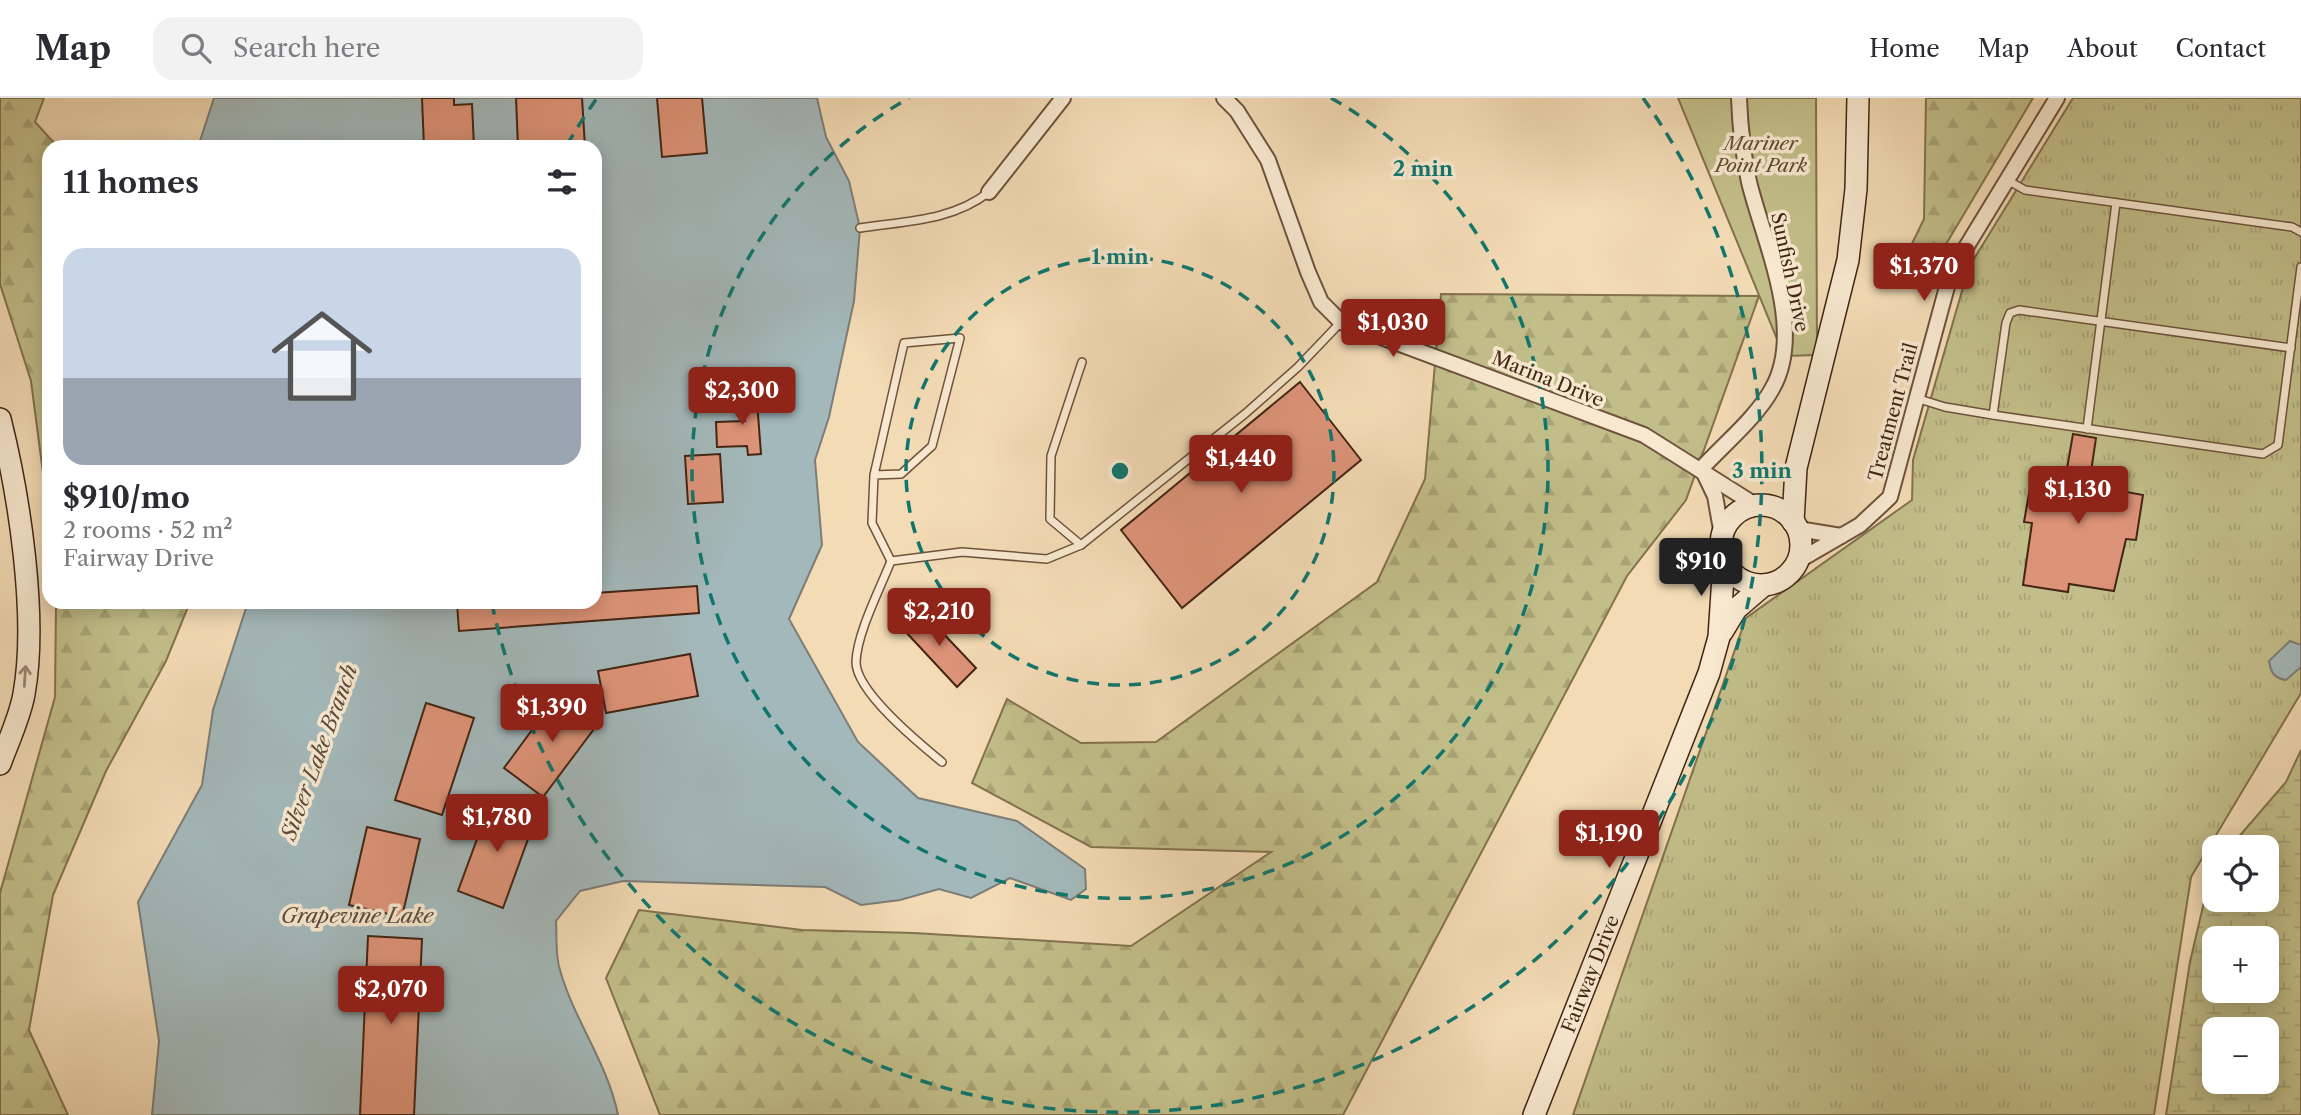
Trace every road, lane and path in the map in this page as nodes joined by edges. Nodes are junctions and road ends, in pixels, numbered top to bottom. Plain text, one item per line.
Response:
1 (1063, 98) edge
2 (1224, 98) edge
3 (1739, 98) edge
4 (1858, 98) edge
5 (2057, 98) edge
6 (2007, 180) junction
7 (989, 192) joint
8 (2116, 203) junction
9 (860, 228) dead end
10 (2301, 232) edge
11 (2301, 267) edge
12 (2101, 321) junction
13 (1341, 322) junction
14 (2291, 348) junction
15 (1082, 362) dead end
16 (1915, 397) junction
17 (1993, 415) junction
18 (0, 419) edge
19 (2087, 429) junction
20 (4, 449) edge
21 (1702, 468) junction
22 (1796, 468) junction
23 (874, 475) junction
24 (1763, 506) junction
25 (1796, 526) junction
26 (1722, 536) junction
27 (1842, 536) junction
28 (1081, 545) junction
29 (891, 561) junction
30 (1798, 561) junction
31 (1724, 562) junction
32 (1764, 585) junction
33 (1719, 637) junction
34 (942, 762) dead end
35 (0, 764) edge
36 (1534, 1115) edge

1 - 7 street
2 - 13 street, Marina Drive
3 - 21 street, Sunfish Drive
4 - 22 street
5 - 6 street, Treatment Trail
6 - 8 lane
6 - 16 street, Treatment Trail
7 - 9 lane
8 - 10 lane
8 - 12 lane
11 - 14 lane
12 - 14 lane
12 - 17 lane
12 - 19 lane
13 - 21 street, Marina Drive
13 - 28 lane
14 - 19 lane
15 - 28 lane
16 - 17 lane
16 - 27 street, Treatment Trail
17 - 19 lane
18 - 20 street
35 -> 20 street
21 - 24 street, Marina Drive
21 - 26 street
22 - 24 street
22 - 25 street
23 - 23 lane
23 - 29 lane
24 - 25 street
24 - 26 street
25 - 27 street
25 - 30 street
26 - 31 street, Fairway Drive
27 - 30 street, Treatment Trail
28 - 29 lane
29 - 34 lane
30 - 32 street, Fairway Drive
31 - 32 street
31 - 33 street, Fairway Drive
32 - 33 street, Fairway Drive
33 - 36 street, Fairway Drive

